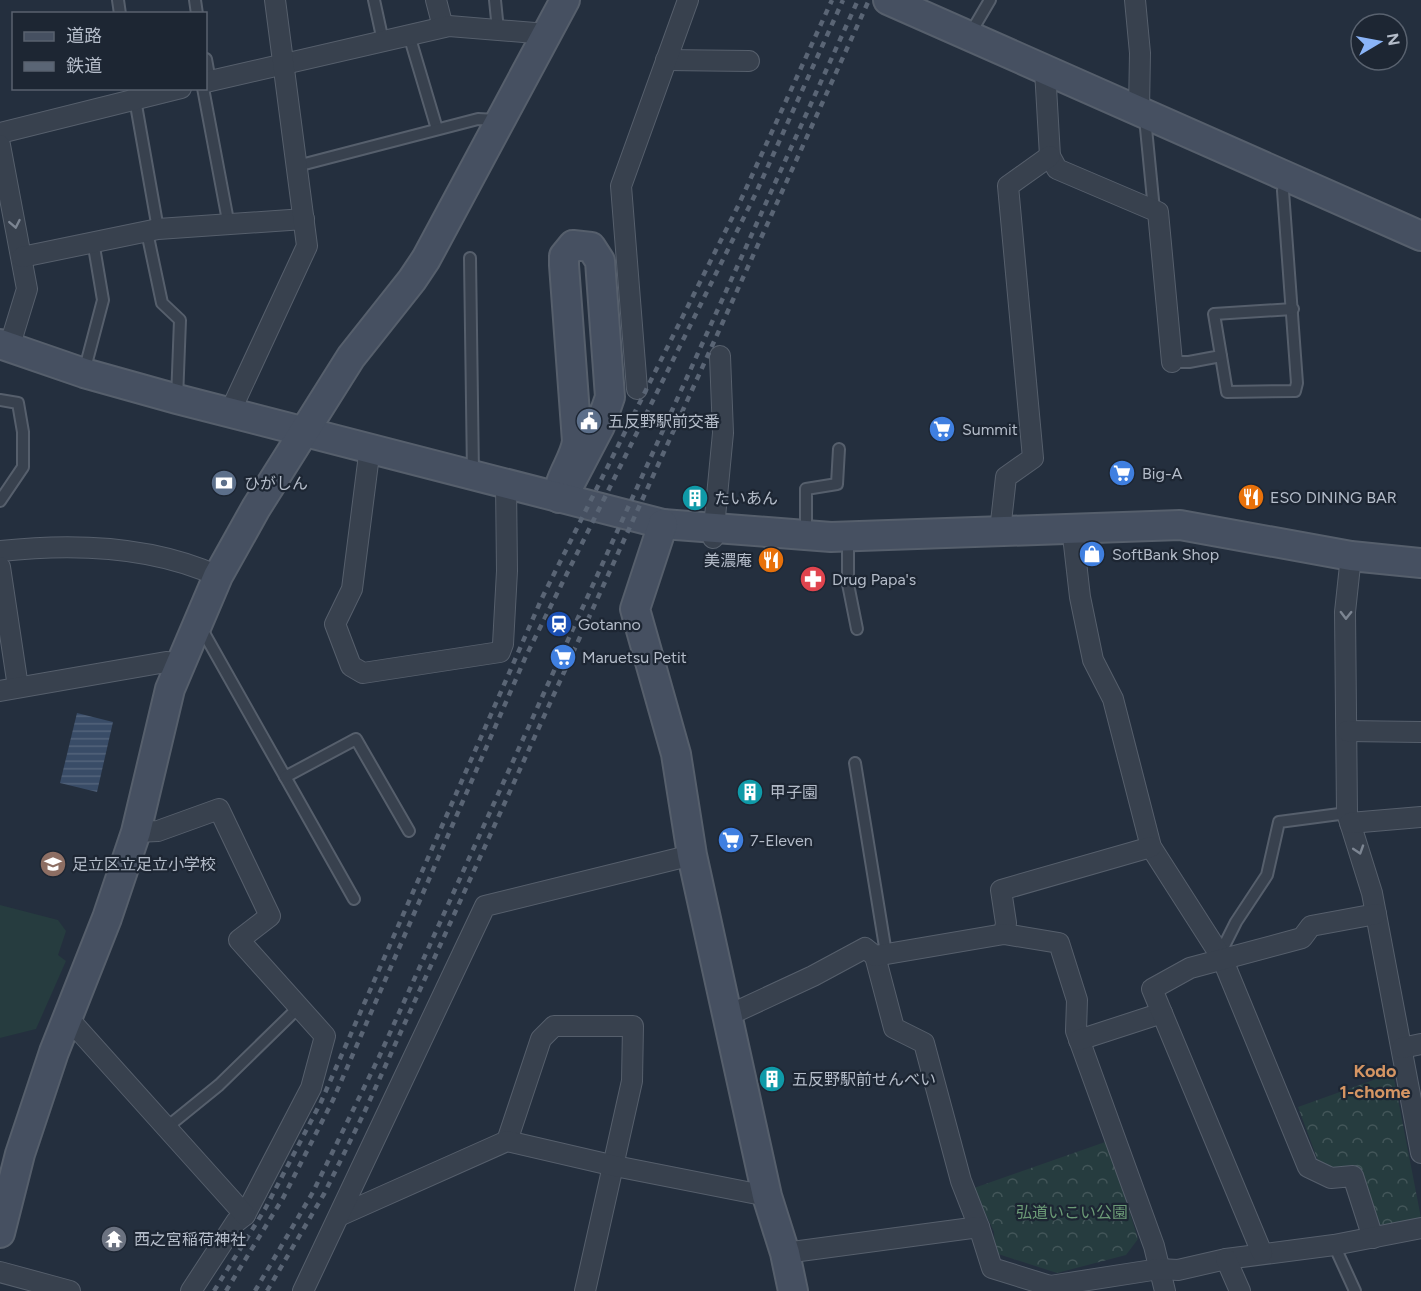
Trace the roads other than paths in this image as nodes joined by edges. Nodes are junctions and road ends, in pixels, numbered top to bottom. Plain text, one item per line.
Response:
1 (275, 0) edge
2 (374, 0) edge
3 (436, 0) edge
4 (495, 0) edge
5 (565, 0) edge
6 (688, 0) edge
7 (888, 0) edge
8 (990, 0) edge
9 (1135, 0) edge
10 (443, 27) junction
11 (498, 30) junction
12 (547, 33) junction
13 (409, 35) junction
14 (969, 37) junction
15 (383, 41) junction
16 (666, 60) junction
17 (749, 61) dead end
18 (283, 64) junction
19 (1046, 70) junction
20 (207, 84) edge
21 (165, 90) edge
22 (207, 90) edge
23 (134, 94) edge
24 (1142, 110) junction
25 (500, 120) junction
26 (437, 129) junction
27 (0, 133) edge
28 (0, 146) edge
29 (1050, 156) junction
30 (297, 166) junction
31 (1285, 176) junction
32 (1154, 210) junction
33 (303, 219) junction
34 (229, 226) junction
35 (153, 230) junction
36 (1421, 236) edge
37 (93, 241) junction
38 (22, 257) junction
39 (470, 258) dead end
40 (1293, 309) junction
41 (0, 344) edge
42 (720, 356) dead end
43 (1221, 356) junction
44 (1172, 362) joint
45 (84, 373) junction
46 (637, 388) dead end
47 (177, 399) junction
48 (0, 400) edge
49 (230, 412) junction
50 (306, 432) junction
51 (370, 447) junction
52 (839, 449) dead end
53 (473, 475) junction
54 (506, 484) junction
55 (559, 498) junction
56 (0, 501) edge
57 (663, 524) junction
58 (1072, 527) junction
59 (1000, 531) junction
60 (713, 533) junction
61 (848, 537) junction
62 (805, 539) junction
63 (0, 551) edge
64 (1351, 556) junction
65 (1421, 563) edge
66 (0, 567) edge
67 (218, 576) junction
68 (195, 629) junction
69 (857, 629) dead end
70 (180, 663) junction
71 (9, 689) edge
72 (1347, 731) junction
73 (1421, 732) edge
74 (855, 763) dead end
75 (285, 777) junction
76 (1421, 817) edge
77 (1348, 818) junction
78 (409, 831) dead end
79 (136, 832) junction
80 (1151, 847) junction
81 (692, 855) junction
82 (354, 899) dead end
83 (1376, 914) junction
84 (1004, 934) junction
85 (880, 954) junction
86 (1221, 956) junction
87 (299, 1007) junction
88 (1162, 1013) junction
89 (727, 1016) junction
90 (68, 1018) junction
91 (1079, 1040) junction
92 (1411, 1046) edge
93 (166, 1128) junction
94 (507, 1141) junction
95 (1421, 1153) edge
96 (10, 1155) edge
97 (615, 1166) junction
98 (767, 1196) junction
99 (245, 1215) junction
100 (341, 1215) junction
101 (979, 1227) junction
102 (1421, 1228) edge
103 (0, 1233) edge
104 (1373, 1238) junction
105 (1334, 1245) junction
106 (785, 1253) junction
107 (1262, 1253) junction
108 (1226, 1259) junction
109 (1159, 1269) junction
110 (0, 1272) edge
111 (1096, 1285) edge
112 (1049, 1288) edge
113 (70, 1291) edge
114 (191, 1291) edge
115 (304, 1291) edge
116 (585, 1291) edge
117 (793, 1291) edge
118 (1165, 1291) edge
119 (1240, 1291) edge
120 (1355, 1291) edge

1 - 18 street
2 - 15 lane
3 - 10 street
4 - 11 lane
5 - 12 street
6 - 16 street
7 - 14 street
8 - 14 lane
9 - 24 street
10 - 11 street
10 - 13 street
11 - 12 street
12 - 25 street
13 - 15 street
13 - 26 lane
14 - 19 street
15 - 18 street
16 - 17 street
16 - 46 street
18 - 20 street
18 - 30 street
19 - 24 street
19 - 29 street
21 - 23 street
22 - 34 lane
23 - 27 street
23 - 35 lane
24 - 31 street
24 - 32 lane
25 - 26 lane
25 - 50 street
26 - 30 lane
28 -> 38 street
29 - 32 street
29 - 59 street
30 - 33 street
31 - 36 street
31 - 40 lane
32 - 44 street
33 - 34 street
33 - 49 street
34 - 35 street
35 - 37 street
35 - 47 lane
37 - 38 street
37 - 45 lane
38 - 41 street
39 - 53 lane
40 - 43 lane
40 - 43 lane
41 - 45 street
42 - 60 street
43 - 44 lane
45 - 47 street
47 - 49 street
48 - 56 lane
49 - 50 street
50 - 51 street
50 - 67 street
51 - 53 street
51 - 54 street
52 - 62 lane
53 - 54 street
54 - 55 street
55 - 55 street
55 - 57 street
57 - 60 street
57 - 81 street
58 - 59 street
58 - 64 street
58 - 80 street
59 - 61 street
60 - 62 street
61 - 62 street
61 - 69 lane
63 - 67 street
64 - 65 street
64 -> 72 street
66 - 71 street
67 - 68 street
68 - 70 street
68 - 75 lane
70 - 71 street
70 - 79 street
72 - 73 street
72 - 77 street
74 - 85 lane
75 - 78 lane
75 - 82 lane
76 - 77 street
77 -> 83 street
77 - 86 lane
79 - 87 street
79 - 90 street
80 - 84 street
80 - 86 street
81 - 89 street
81 - 100 street
83 - 86 street
83 - 92 street
84 - 85 street
84 - 91 street
85 - 89 street
85 - 101 street
86 - 88 street
86 - 104 street
87 - 93 lane
87 - 99 street
88 - 91 street
88 - 107 street
89 - 98 street
90 - 93 street
90 - 96 street
91 - 109 street
92 - 95 street
93 - 99 street
94 - 97 street
94 - 97 street
94 - 100 street
96 - 103 street
97 - 98 street
97 - 116 street
98 - 106 street
99 - 114 street
100 - 115 street
101 - 106 street
101 - 112 street
102 - 104 street
104 - 105 street
105 - 107 street
105 - 120 lane
106 - 117 street
107 - 108 street
108 - 109 street
108 - 119 street
109 - 111 street
109 - 118 street
110 - 113 street
111 - 112 street

